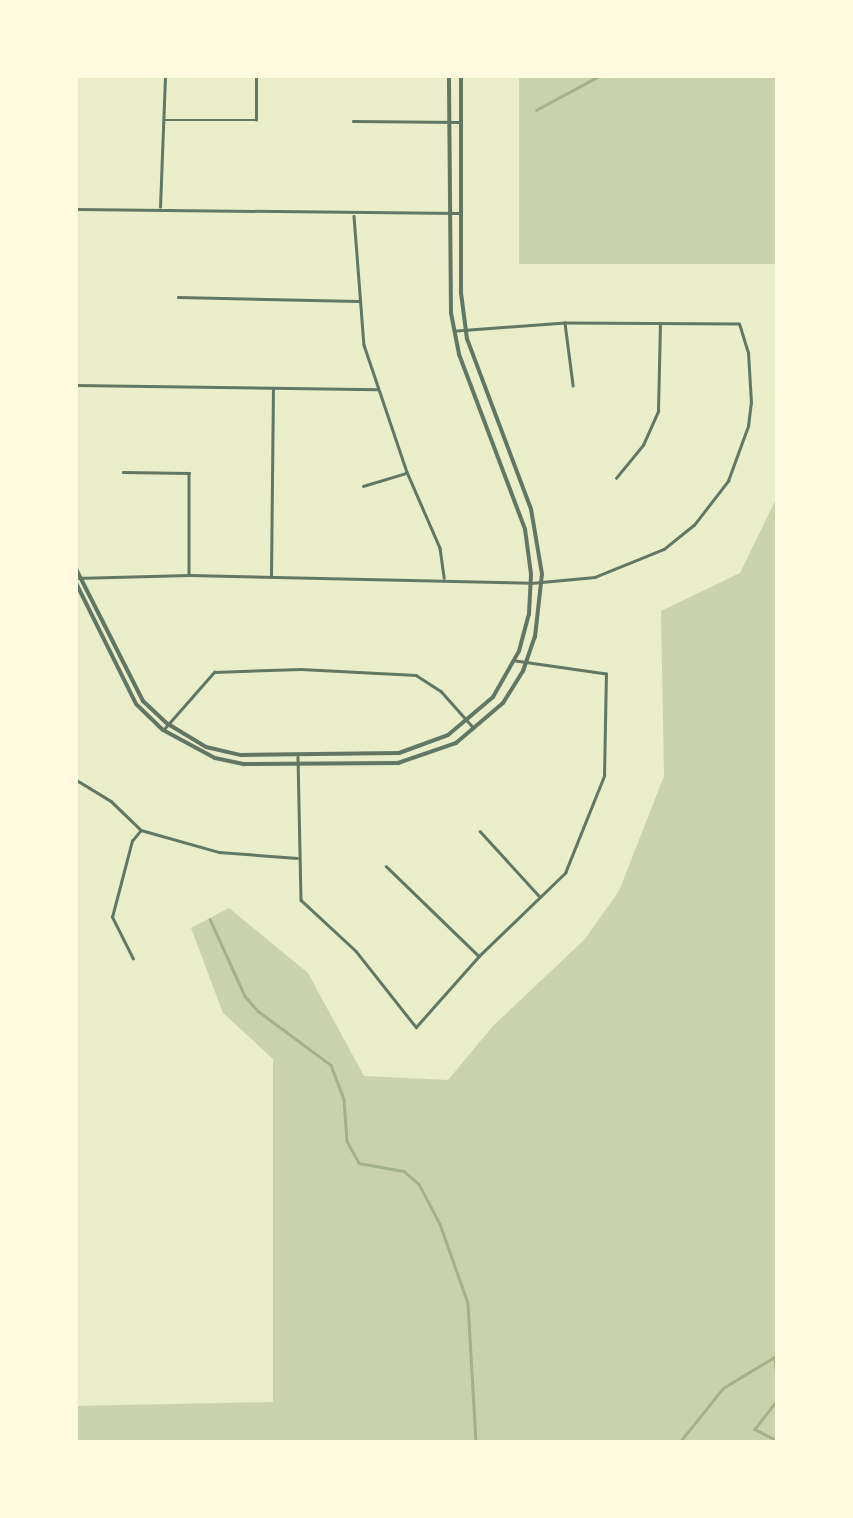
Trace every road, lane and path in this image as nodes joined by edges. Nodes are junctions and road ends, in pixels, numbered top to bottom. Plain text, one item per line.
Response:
1 (165, 75) edge
2 (256, 75) edge
3 (449, 75) edge
4 (461, 75) edge
5 (164, 120) junction
6 (353, 121) dead end
7 (450, 122) junction
8 (461, 122) junction
9 (160, 208) junction
10 (75, 209) edge
11 (450, 213) junction
12 (461, 213) junction
13 (354, 214) junction
14 (178, 297) dead end
15 (359, 302) junction
16 (565, 322) junction
17 (660, 324) junction
18 (465, 328) junction
19 (456, 332) junction
20 (75, 385) edge
21 (572, 385) dead end
22 (274, 388) junction
23 (379, 389) junction
24 (122, 472) dead end
25 (408, 472) junction
26 (616, 478) dead end
27 (364, 486) dead end
28 (75, 568) edge
29 (189, 575) junction
30 (271, 578) junction
31 (76, 579) edge
32 (444, 580) junction
33 (542, 582) junction
34 (531, 583) junction
35 (516, 660) junction
36 (525, 664) junction
37 (469, 721) junction
38 (168, 724) junction
39 (474, 728) junction
40 (163, 730) junction
41 (298, 755) junction
42 (298, 764) junction
43 (75, 779) edge
44 (141, 830) junction
45 (480, 831) dead end
46 (298, 858) junction
47 (386, 866) dead end
48 (541, 898) junction
49 (479, 956) junction
50 (133, 959) dead end

1 - 5 street
2 - 5 street
3 - 7 street
4 - 8 street
5 - 9 street
6 - 7 street
7 - 8 street
7 - 11 street
8 - 12 street
9 - 10 street
9 - 13 street
11 - 12 street
11 - 13 street
11 - 19 street
12 - 18 street
13 - 15 street
14 - 15 street
15 - 23 street
16 - 17 street
16 - 18 street
16 - 21 street
17 - 26 street
17 - 33 street
18 - 19 street
18 - 33 street
19 - 34 street
20 - 22 street
22 - 23 street
22 - 30 street
23 - 25 street
24 - 29 street
25 - 27 street
25 - 32 street
28 - 31 street
29 - 30 street
29 - 31 street
30 - 32 street
31 - 38 street
31 - 40 street
32 - 34 street
33 - 34 street
33 - 36 street
34 - 35 street
35 - 36 street
35 - 37 street
36 - 39 street
36 - 48 street
37 - 38 street
37 - 39 street
37 - 41 street
38 - 40 street
38 - 41 street
39 - 42 street
40 - 42 street
41 - 42 street
42 - 46 street
43 - 44 street
44 - 46 street
44 - 50 street
45 - 48 street
46 - 49 street
47 - 49 street
48 - 49 street

